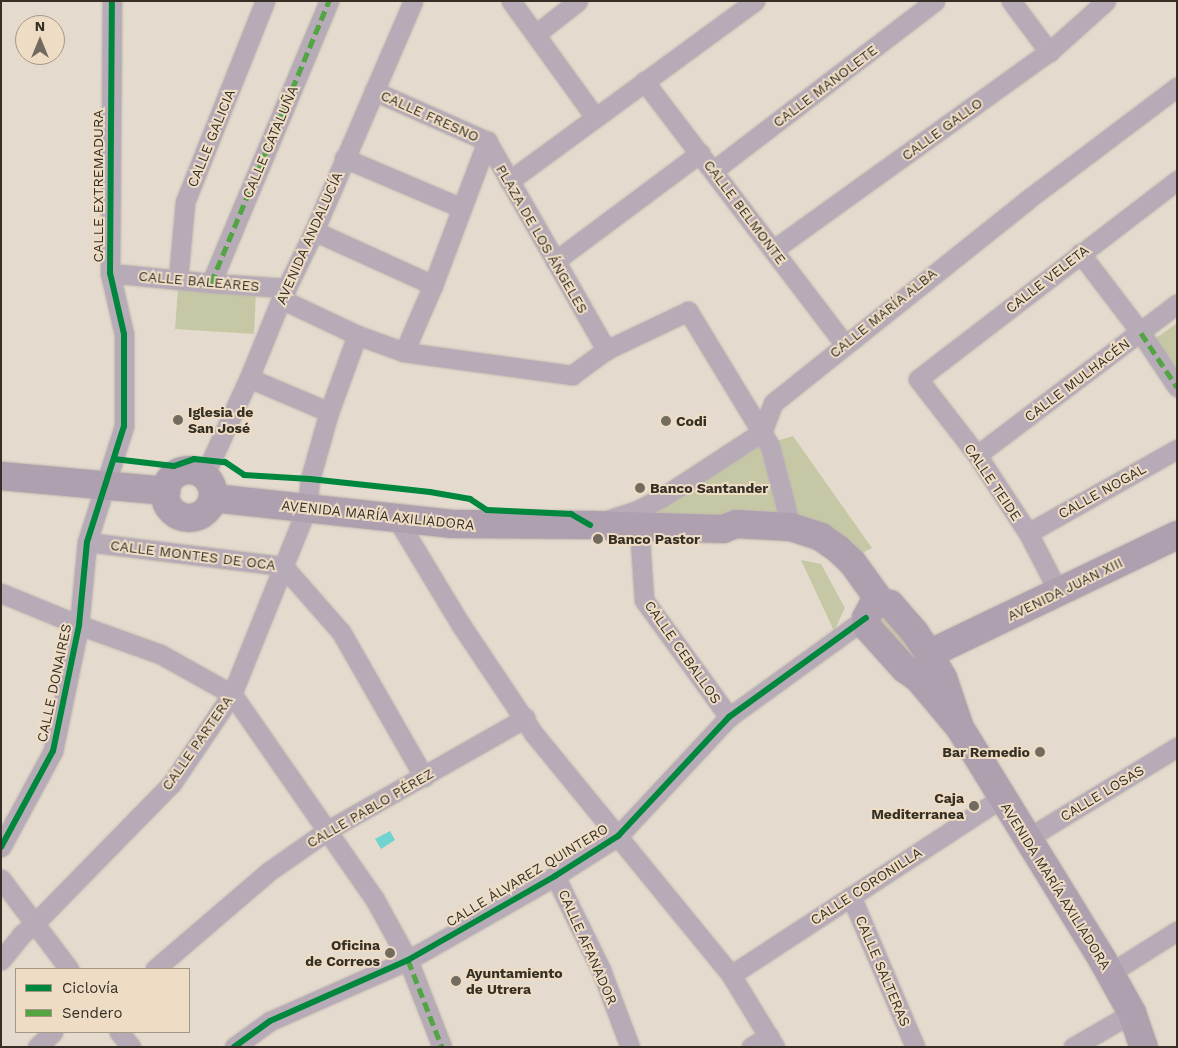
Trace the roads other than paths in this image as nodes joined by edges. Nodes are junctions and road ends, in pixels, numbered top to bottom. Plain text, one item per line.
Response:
1 (112, 1) edge
2 (265, 1) edge
3 (329, 1) edge
4 (413, 1) edge
5 (511, 1) edge
6 (578, 1) edge
7 (755, 1) edge
8 (935, 1) edge
9 (1011, 1) edge
10 (1106, 1) edge
11 (536, 34) junction
12 (1049, 52) junction
13 (644, 81) junction
14 (1177, 87) edge
15 (374, 91) junction
16 (595, 116) junction
17 (487, 141) junction
18 (700, 153) junction
19 (344, 158) junction
20 (714, 170) junction
21 (509, 180) junction
22 (1177, 180) edge
23 (462, 208) junction
24 (314, 231) junction
25 (773, 250) junction
26 (1080, 252) junction
27 (555, 262) junction
28 (110, 273) junction
29 (178, 279) junction
30 (211, 283) junction
31 (432, 285) junction
32 (284, 294) junction
33 (1177, 304) edge
34 (1141, 333) junction
35 (357, 335) junction
36 (844, 344) junction
37 (606, 350) junction
38 (404, 352) junction
39 (249, 378) junction
40 (918, 379) joint
41 (1177, 386) edge
42 (329, 412) junction
43 (762, 432) junction
44 (1177, 449) edge
45 (977, 454) junction
46 (200, 473) junction
47 (1, 476) edge
48 (105, 486) junction
49 (166, 491) junction
50 (213, 498) junction
51 (307, 507) junction
52 (398, 519) junction
53 (590, 524) junction
54 (639, 526) junction
55 (791, 527) junction
56 (723, 529) junction
57 (1028, 534) junction
58 (1177, 535) edge
59 (87, 542) junction
60 (283, 566) junction
61 (1058, 591) junction
62 (1, 593) edge
63 (872, 610) junction
64 (79, 625) junction
65 (932, 659) junction
66 (232, 694) junction
67 (728, 717) junction
68 (525, 718) junction
69 (1177, 747) edge
70 (424, 777) junction
71 (1001, 798) junction
72 (328, 830) junction
73 (618, 836) junction
74 (1028, 838) junction
75 (1, 847) edge
76 (555, 876) junction
77 (1, 879) edge
78 (851, 896) junction
79 (27, 930) junction
80 (1177, 931) edge
81 (1, 960) edge
82 (408, 960) junction
83 (68, 968) edge
84 (156, 968) edge
85 (1110, 973) junction
86 (731, 975) junction
87 (1132, 1013) junction
88 (52, 1033) edge
89 (120, 1033) edge
90 (772, 1042) edge
91 (37, 1047) edge
92 (131, 1047) edge
93 (234, 1047) edge
94 (442, 1047) edge
95 (630, 1047) edge
96 (751, 1047) edge
97 (915, 1047) edge
98 (1074, 1047) edge
99 (1144, 1047) edge

1 - 28 street, CALLE EXTREMADURA
2 - 29 street, CALLE GALICIA
3 - 30 street, CALLE CATALUÑA
4 - 15 street, AVENIDA ANDALUCÍA
5 - 11 street
6 - 11 street
7 - 13 street
8 - 20 street, CALLE MANOLETE
9 - 12 street
10 - 12 street, CALLE GALLO
11 - 16 street
12 - 25 street, CALLE GALLO
13 - 16 street
13 - 18 street, CALLE BELMONTE
14 - 36 street, CALLE MARÍA ALBA
15 - 17 street, CALLE FRESNO
15 - 19 street, AVENIDA ANDALUCÍA
16 - 21 street
17 - 21 street, PLAZA DE LOS ÁNGELES
17 - 23 street, PLAZA DE LOS ÁNGELES
18 - 20 street, CALLE BELMONTE
18 - 27 street
19 - 23 street
19 - 24 street, AVENIDA ANDALUCÍA
20 - 25 street, CALLE BELMONTE
21 - 27 street, PLAZA DE LOS ÁNGELES
22 - 26 street, CALLE VELETA
23 - 31 street, PLAZA DE LOS ÁNGELES
24 - 31 street
24 - 32 street, AVENIDA ANDALUCÍA
25 - 36 street, CALLE BELMONTE
26 - 34 street
26 - 40 street, CALLE VELETA
27 - 37 street, PLAZA DE LOS ÁNGELES
28 - 29 street, CALLE BALEARES
28 - 48 street, CALLE EXTREMADURA
29 - 30 street, CALLE BALEARES
30 - 32 street, CALLE BALEARES
31 - 38 street, PLAZA DE LOS ÁNGELES
32 - 35 street
32 - 39 street, AVENIDA ANDALUCÍA
33 - 34 street, CALLE MULHACÉN
34 - 41 street
34 - 45 street, CALLE MULHACÉN
35 - 38 street
35 - 42 street, CALLE PARTERA
36 - 43 street, CALLE MARÍA ALBA
37 - 38 street
37 - 43 street
39 - 42 street
39 - 46 street, AVENIDA ANDALUCÍA
40 - 45 street, CALLE TEIDE
42 - 51 street, CALLE PARTERA
43 - 53 street
43 - 55 street
44 - 57 street, CALLE NOGAL
45 - 57 street, CALLE TEIDE
46 - 49 street
46 - 50 street
47 - 48 street
48 - 49 street
48 - 59 street, CALLE EXTREMADURA
49 - 50 street
50 - 51 street, AVENIDA MARÍA AXILIADORA
51 - 52 street, AVENIDA MARÍA AXILIADORA
51 - 60 street, CALLE PARTERA
52 - 53 street, AVENIDA MARÍA AXILIADORA
52 - 68 street
53 - 54 street, AVENIDA MARÍA AXILIADORA
54 - 56 street, AVENIDA MARÍA AXILIADORA
54 - 67 street, CALLE CEBALLOS
55 - 56 street, AVENIDA MARÍA AXILIADORA
55 - 63 street, AVENIDA MARÍA AXILIADORA
56 - 63 street, AVENIDA MARÍA AXILIADORA
57 - 61 street, CALLE TEIDE
58 - 61 street, AVENIDA JUAN XIII
59 - 60 street, CALLE MONTES DE OCA
59 - 64 street, CALLE DONAIRES
60 - 66 street, CALLE PARTERA
60 - 70 street, CALLE MONTES DE OCA
61 - 65 street, AVENIDA JUAN XIII
62 - 64 street
63 - 65 street
63 - 65 street
63 - 67 street, CALLE ÁLVAREZ QUINTERO
64 - 66 street
64 - 75 street, CALLE DONAIRES
65 - 71 street, AVENIDA MARÍA AXILIADORA
66 - 72 street
66 - 79 street, CALLE PARTERA
67 - 73 street, CALLE ÁLVAREZ QUINTERO
68 - 70 street, CALLE PABLO PÉREZ
68 - 73 street
69 - 74 street, CALLE LOSAS
70 - 72 street, CALLE PABLO PÉREZ
71 - 74 street, AVENIDA MARÍA AXILIADORA
71 - 78 street, CALLE CORONILLA
72 - 82 street
72 - 84 street, CALLE PABLO PÉREZ
73 - 76 street, CALLE ÁLVAREZ QUINTERO
73 - 86 street
74 - 85 street, AVENIDA MARÍA AXILIADORA
76 - 82 street, CALLE ÁLVAREZ QUINTERO
76 - 95 street, CALLE AFANADOR
77 - 79 street
78 - 86 street, CALLE CORONILLA
78 - 97 street, CALLE SALTERAS
79 - 81 street, CALLE PARTERA
79 - 83 street
80 - 85 street
82 - 93 street, CALLE ÁLVAREZ QUINTERO
82 - 94 street
85 - 87 street, AVENIDA MARÍA AXILIADORA
86 - 90 street
87 - 98 street
87 - 99 street, AVENIDA MARÍA AXILIADORA
88 - 91 street
89 - 92 street
90 - 96 street

